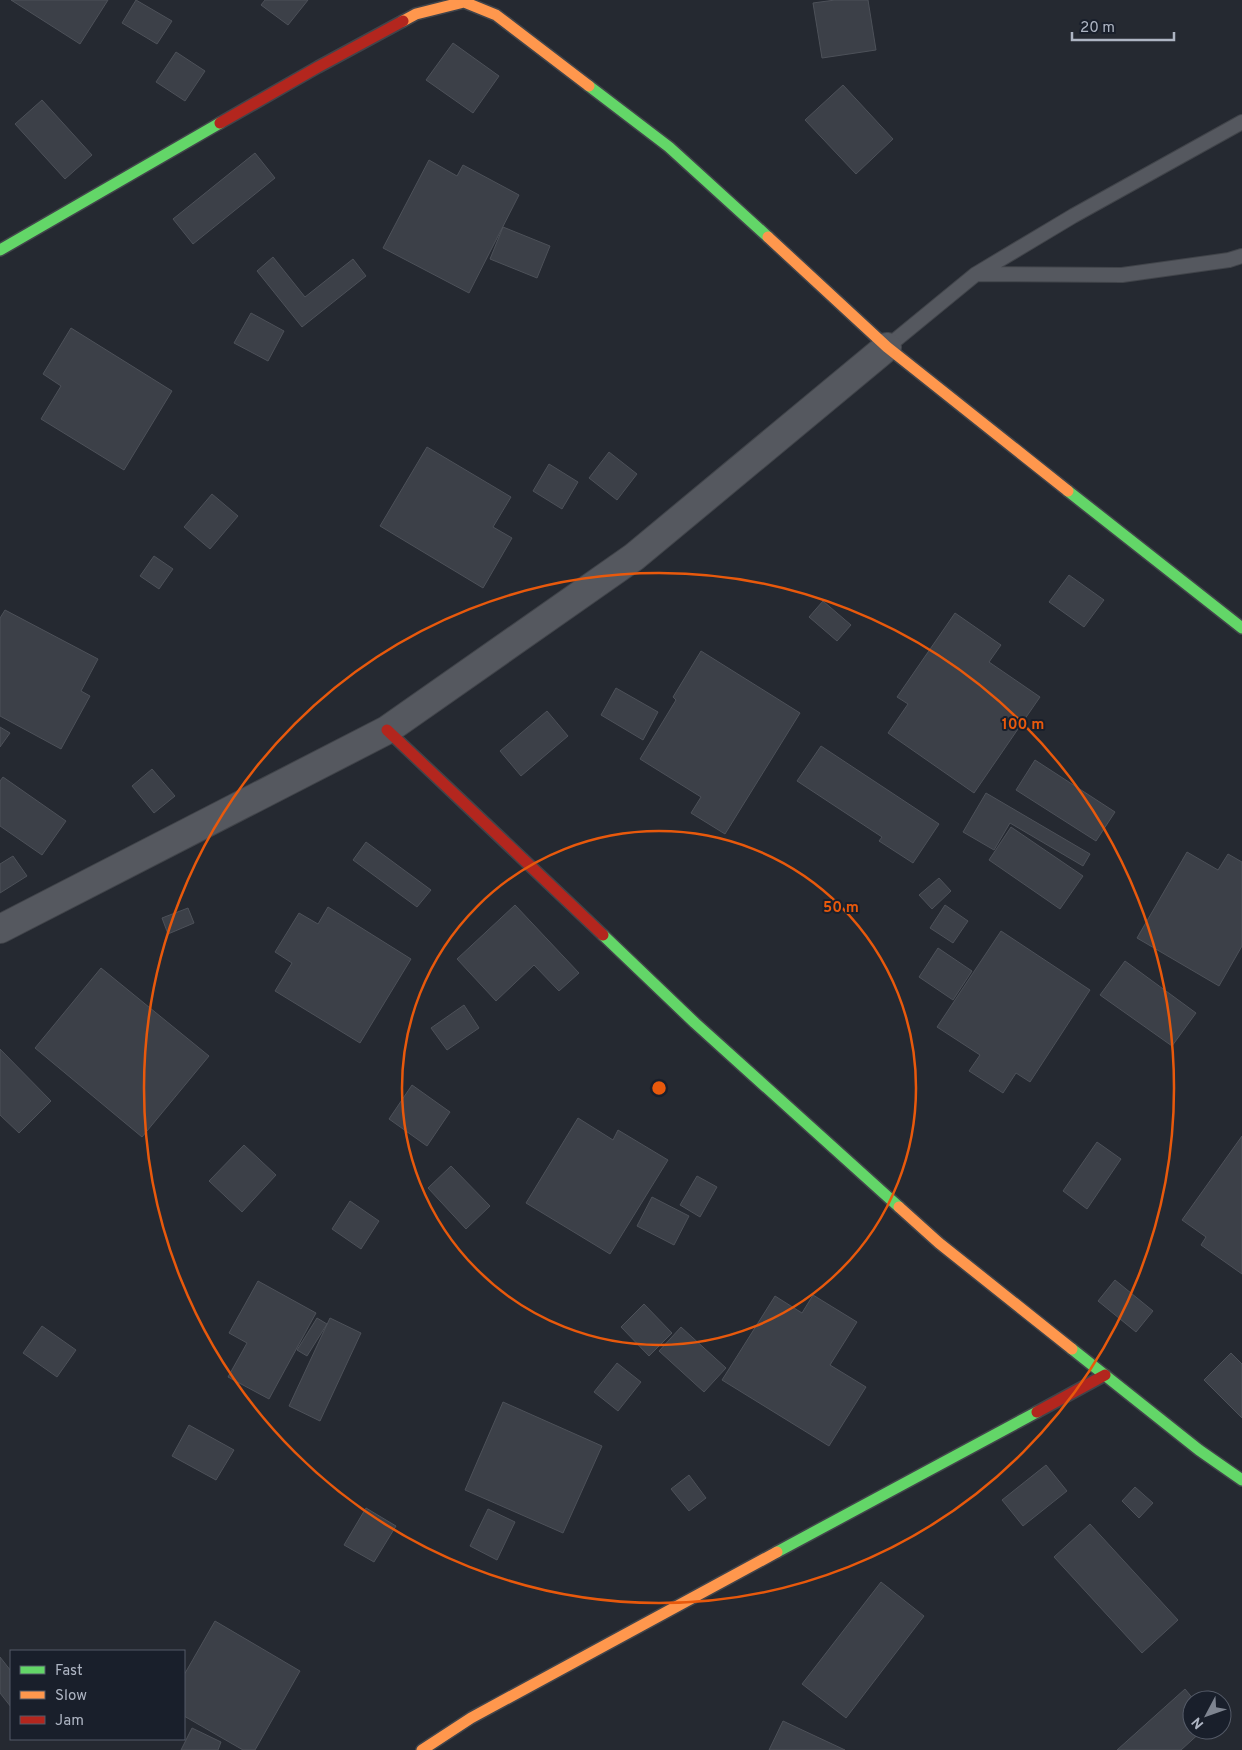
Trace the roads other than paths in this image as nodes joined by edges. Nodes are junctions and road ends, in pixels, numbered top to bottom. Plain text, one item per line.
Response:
1 (427, 0) edge
2 (416, 14) junction
3 (1242, 122) edge
4 (0, 250) edge
5 (1242, 256) edge
6 (976, 274) junction
7 (887, 347) junction
8 (1242, 628) edge
9 (387, 730) junction
10 (0, 928) edge
11 (1105, 1375) junction
12 (1242, 1480) edge
13 (422, 1750) edge

1 - 2 lane
2 - 4 street
2 - 7 street
3 - 6 lane
5 - 6 lane
6 - 7 lane
7 - 8 street
7 - 9 street
9 - 10 street
9 - 11 street
11 - 12 street
11 - 13 street

